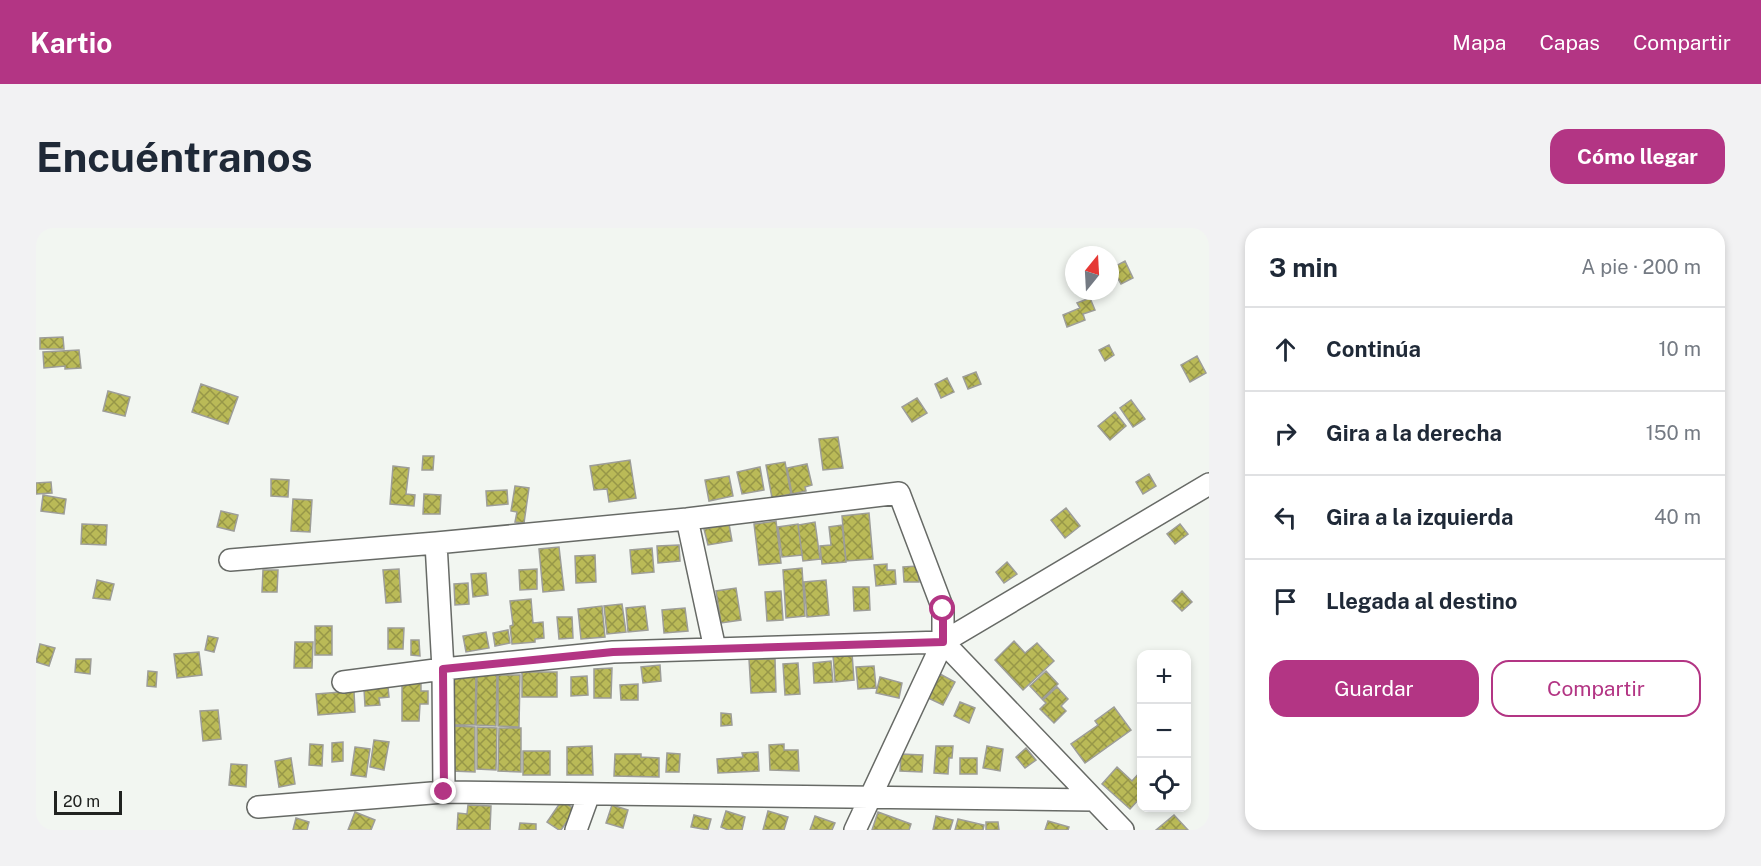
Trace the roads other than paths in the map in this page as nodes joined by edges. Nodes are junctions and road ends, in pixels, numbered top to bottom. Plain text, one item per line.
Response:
1 (1209, 484) edge
2 (687, 519) junction
3 (436, 543) junction
4 (230, 560) dead end
5 (943, 642) junction
6 (715, 649) junction
7 (443, 669) junction
8 (343, 682) dead end
9 (444, 792) junction
10 (589, 794) junction
11 (870, 797) junction
12 (1094, 800) junction
13 (258, 807) dead end
14 (576, 830) edge
15 (855, 830) edge
16 (1123, 830) edge

1 - 5 street
2 - 3 street
2 - 5 street
2 - 6 street
3 - 4 street
3 - 7 street
5 - 6 street
5 - 11 street
5 - 12 street
6 - 7 street
7 - 8 street
7 - 9 street
9 - 10 street
9 - 13 street
10 - 11 street
10 - 14 street
11 - 12 street
11 - 15 street
12 - 16 street

